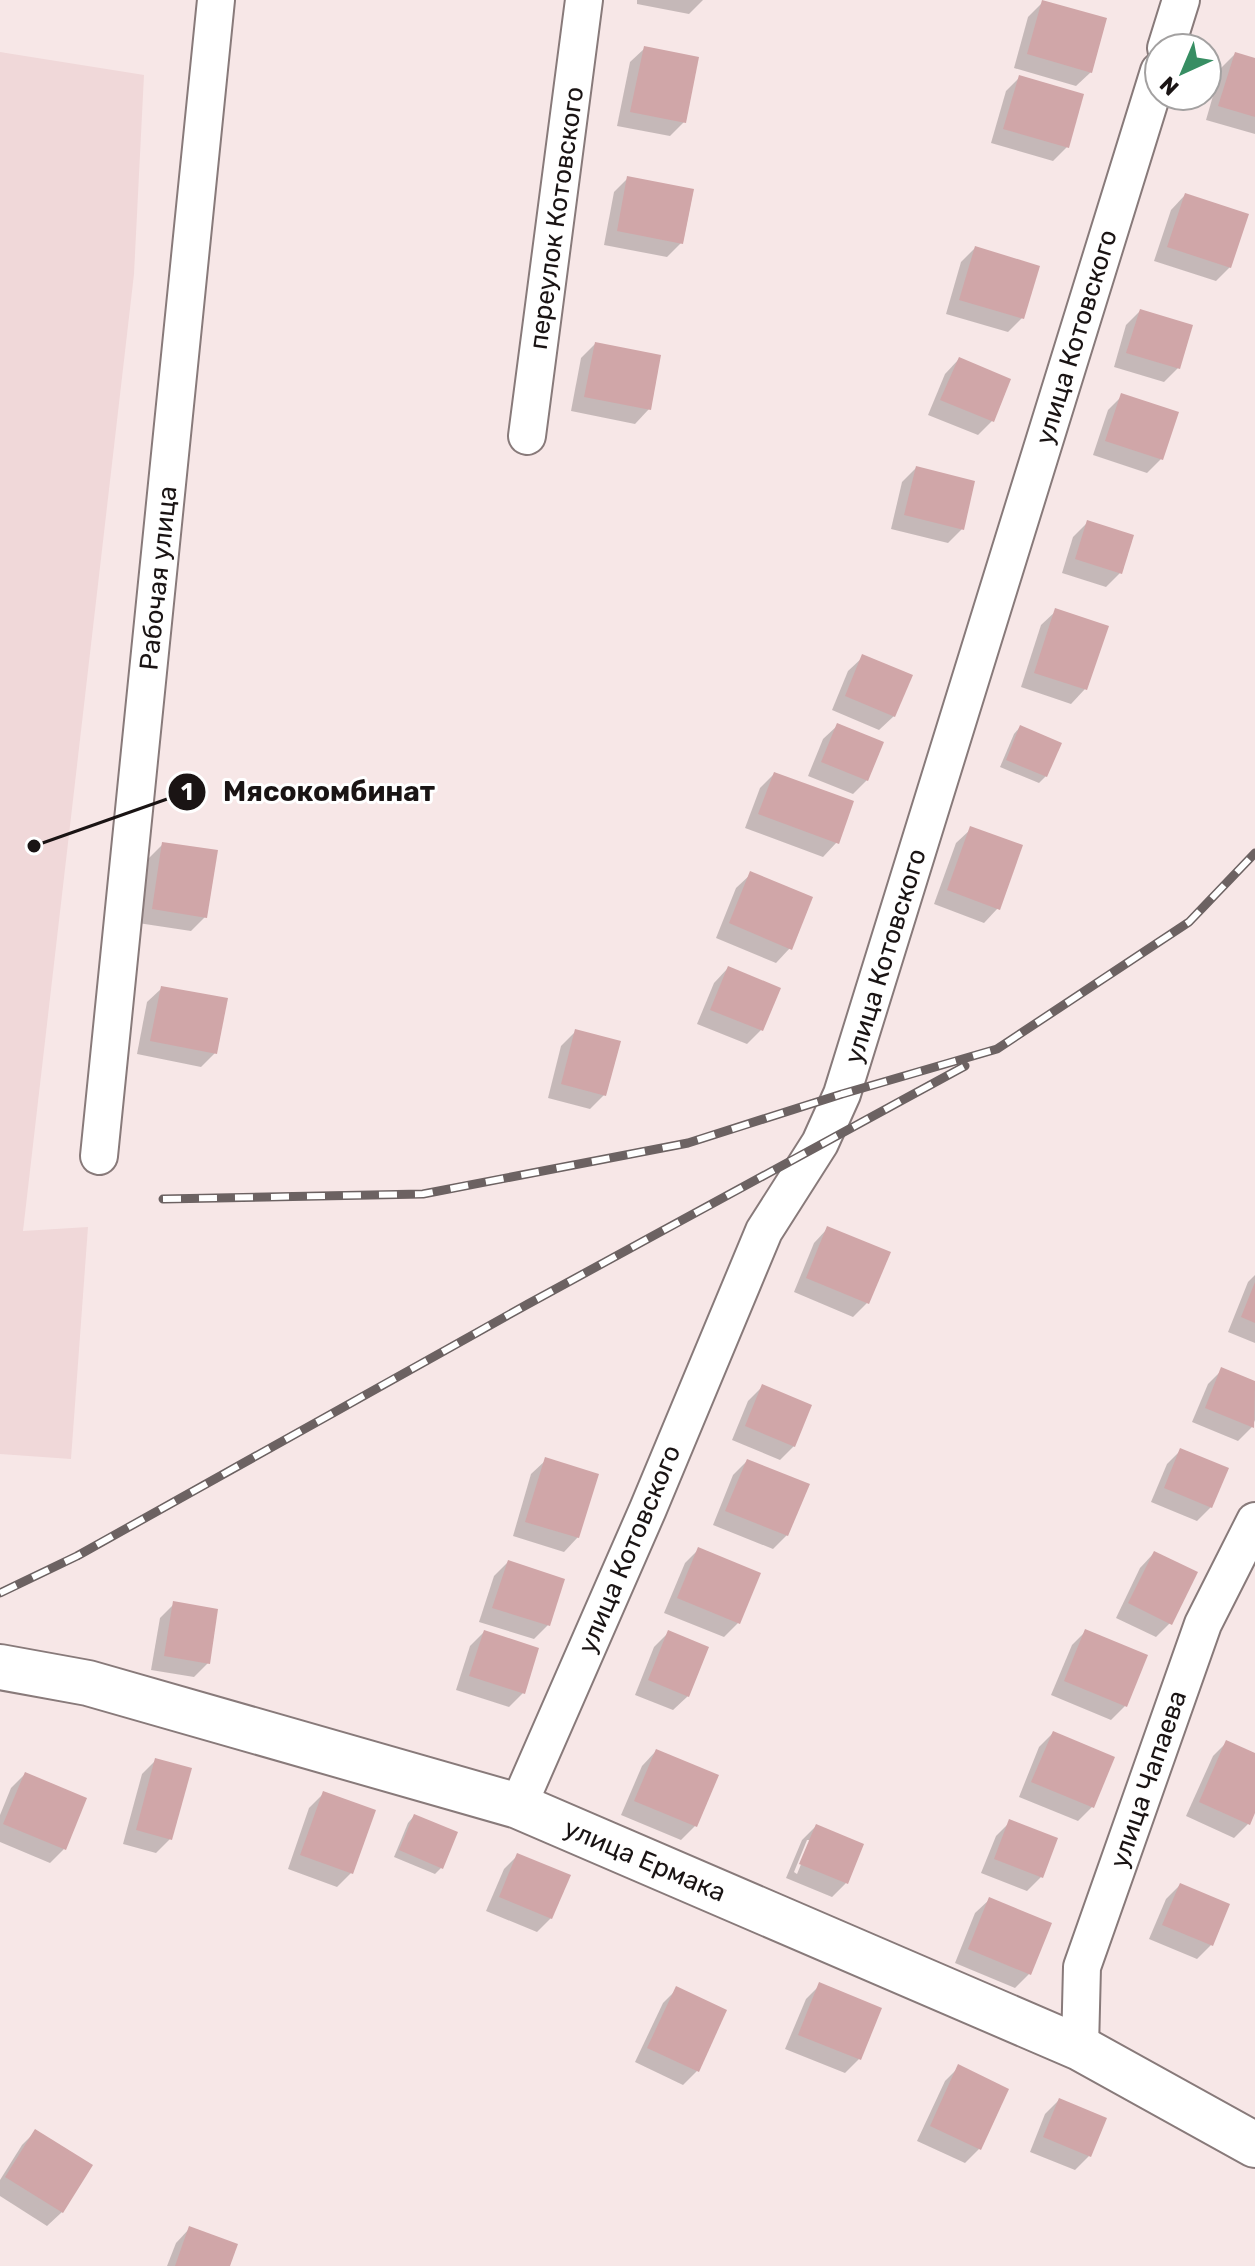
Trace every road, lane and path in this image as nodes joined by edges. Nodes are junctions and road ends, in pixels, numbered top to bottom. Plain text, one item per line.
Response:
1 (216, 0) edge
2 (584, 0) edge
3 (1181, 0) edge
4 (1171, 32) edge
5 (1146, 112) edge
6 (527, 436) dead end
7 (99, 1156) dead end
8 (1255, 1521) edge
9 (0, 1667) edge
10 (518, 1806) junction
11 (1080, 2048) junction
12 (1255, 2145) edge

1 - 7 street, Рабочая улица
2 - 6 street, переулок Котовского
3 - 4 street
5 - 10 street, улица Котовского
8 - 11 street, улица Чапаева
9 - 10 street, улица Ермака
10 - 11 street, улица Ермака
11 - 12 street, улица Ермака

